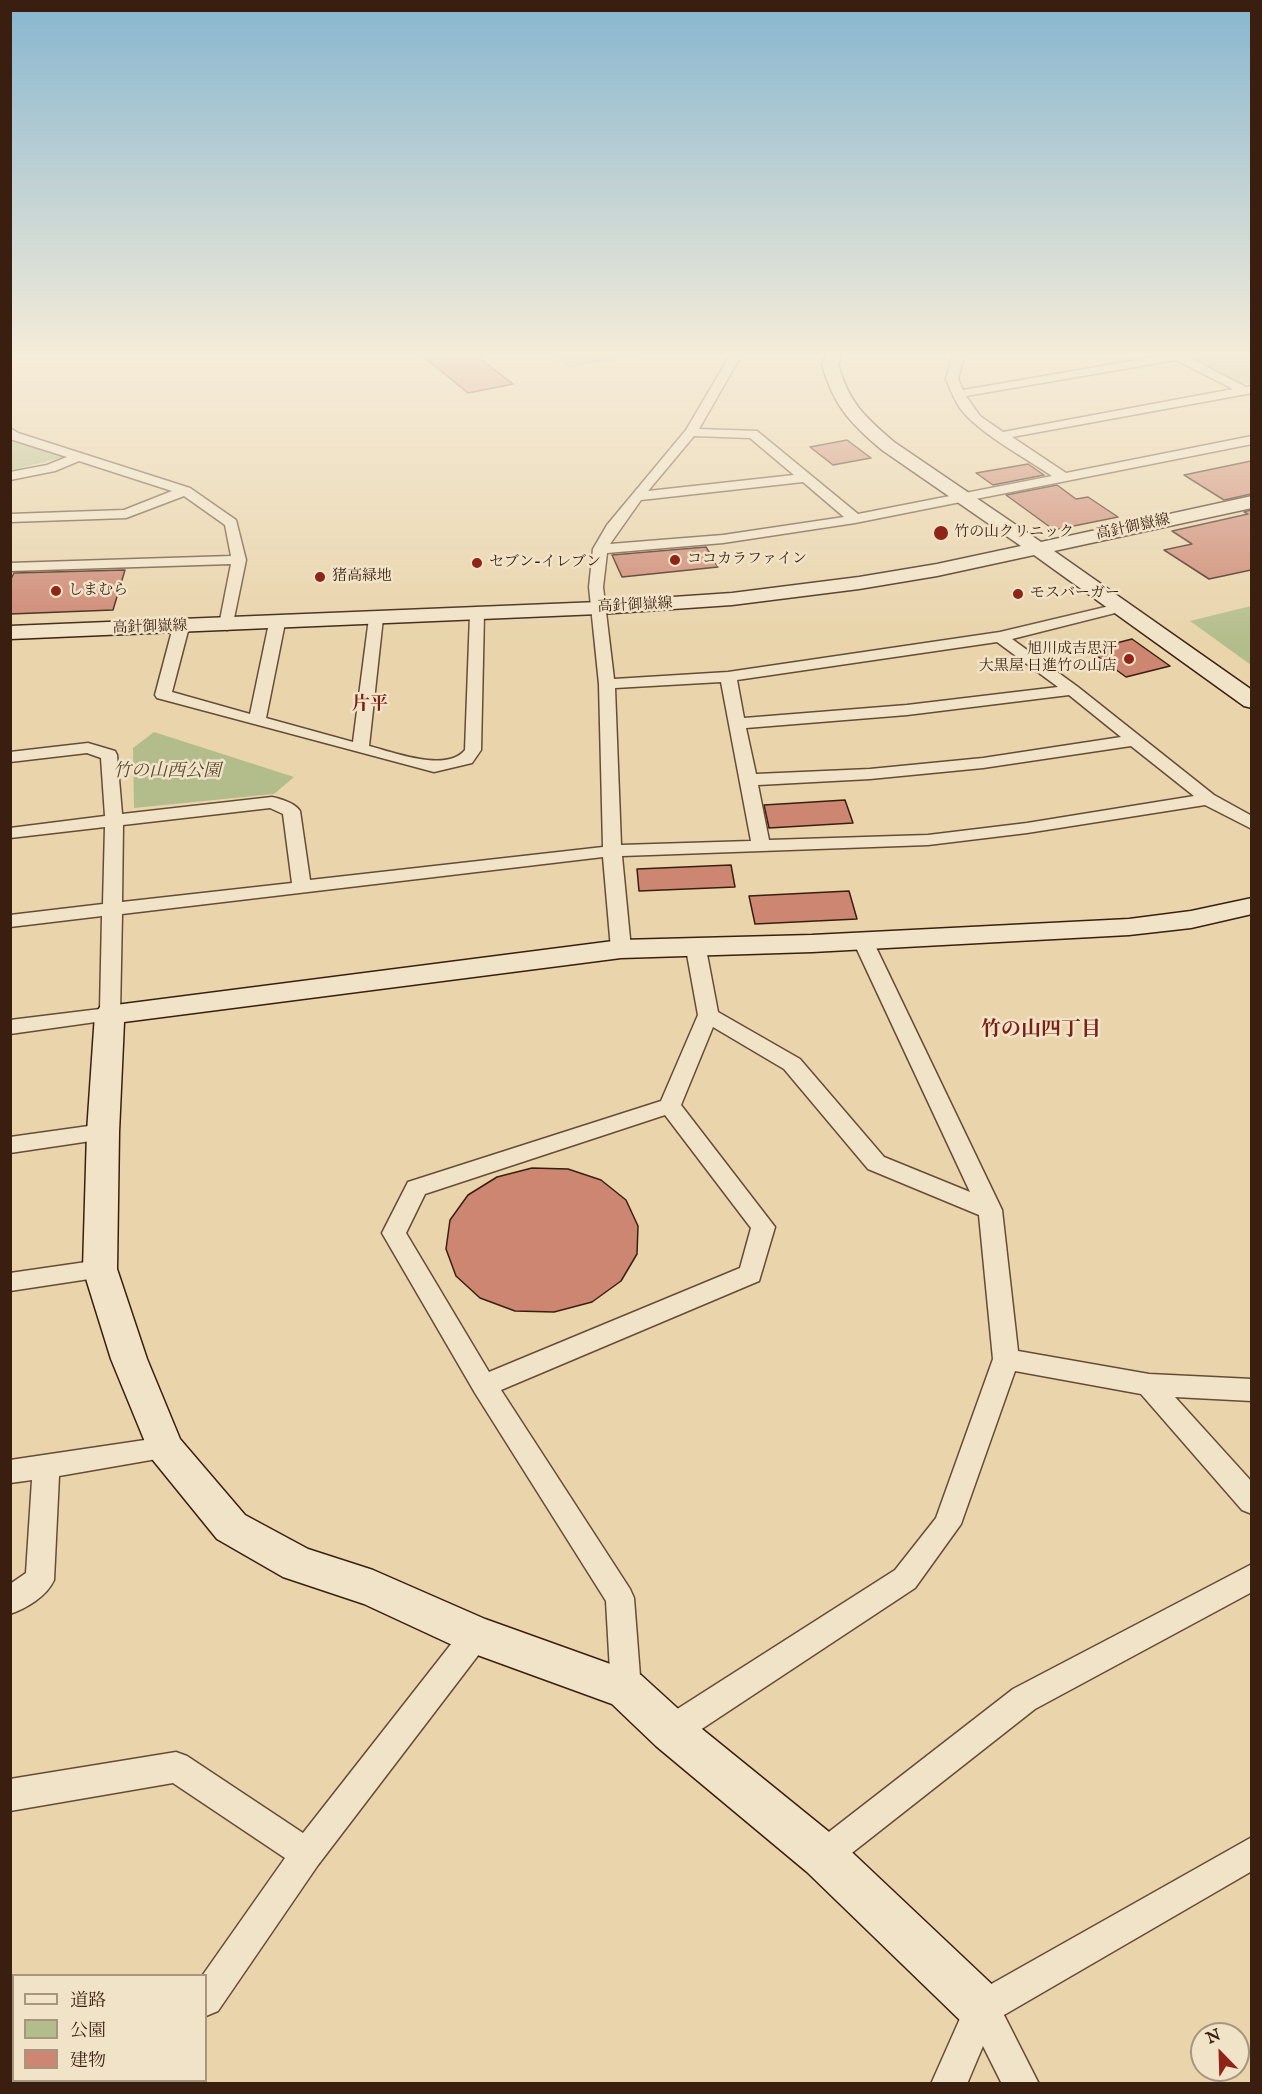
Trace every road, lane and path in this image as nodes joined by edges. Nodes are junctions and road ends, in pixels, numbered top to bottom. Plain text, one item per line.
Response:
1 (60, 450) edge
2 (676, 450) edge
3 (771, 450) edge
4 (894, 450) edge
5 (1020, 450) edge
6 (1203, 450) edge
7 (81, 456) junction
8 (10, 476) edge
9 (804, 478) junction
10 (1064, 478) junction
11 (185, 491) junction
12 (637, 496) junction
13 (965, 497) junction
14 (1251, 502) edge
15 (10, 518) edge
16 (855, 519) junction
17 (1034, 548) junction
18 (600, 549) junction
19 (239, 560) junction
20 (10, 567) edge
21 (599, 608) junction
22 (1118, 608) junction
23 (477, 614) junction
24 (376, 618) junction
25 (278, 623) junction
26 (226, 625) junction
27 (181, 627) junction
28 (10, 633) edge
29 (1000, 637) junction
30 (728, 677) junction
31 (607, 684) junction
32 (1072, 690) junction
33 (1251, 701) edge
34 (257, 720) junction
35 (736, 724) junction
36 (1135, 740) junction
37 (360, 749) junction
38 (10, 757) edge
39 (747, 780) junction
40 (1208, 799) junction
41 (114, 821) junction
42 (1251, 824) edge
43 (10, 833) edge
44 (761, 846) junction
45 (612, 851) junction
46 (302, 886) junction
47 (1251, 906) edge
48 (113, 909) junction
49 (10, 921) edge
50 (863, 942) junction
51 (621, 949) junction
52 (696, 949) junction
53 (110, 1014) junction
54 (708, 1015) junction
55 (10, 1028) edge
56 (670, 1106) junction
57 (103, 1132) junction
58 (10, 1145) edge
59 (990, 1210) junction
60 (100, 1269) junction
61 (10, 1282) edge
62 (1006, 1359) junction
63 (1149, 1384) junction
64 (484, 1386) junction
65 (1251, 1390) edge
66 (165, 1448) junction
67 (46, 1467) junction
68 (10, 1472) edge
69 (1251, 1502) edge
70 (1251, 1577) edge
71 (10, 1601) edge
72 (476, 1635) junction
73 (626, 1689) junction
74 (671, 1731) junction
75 (10, 1795) edge
76 (1251, 1853) edge
77 (307, 1854) junction
78 (823, 1856) junction
79 (207, 1998) edge
80 (981, 2008) junction
81 (949, 2084) edge
82 (1020, 2084) edge

1 - 7 street
2 - 12 street
3 - 9 street
4 - 13 street
5 - 10 street
6 - 10 street
7 - 8 street
7 - 11 street
9 - 12 street
9 - 16 street
10 - 13 street
11 - 15 street
11 - 19 street
12 - 18 street
13 - 16 street
13 - 17 street
14 - 17 street, 高針御嶽線
16 - 18 street
17 - 21 street, 高針御嶽線
17 - 22 street
18 - 21 street
19 - 20 street
19 - 26 street
21 - 23 street, 高針御嶽線
21 - 31 street
22 - 29 street
22 - 33 street
23 - 24 street, 高針御嶽線
23 - 37 street
24 - 25 street, 高針御嶽線
24 - 37 street
25 - 26 street, 高針御嶽線
25 - 34 street
26 - 27 street, 高針御嶽線
27 - 28 street, 高針御嶽線
27 - 34 street
29 - 30 street
29 - 32 street
30 - 31 street
30 - 35 street
31 - 45 street
32 - 35 street
32 - 36 street
34 - 37 street
35 - 39 street
36 - 39 street
36 - 40 street
38 - 41 street
39 - 44 street
40 - 42 street
40 - 44 street
41 - 43 street
41 - 46 street
41 - 48 street
44 - 45 street
45 - 46 street
45 - 51 street
46 - 48 street
47 - 50 street
48 - 49 street
48 - 53 street
50 - 52 street
50 - 59 street
51 - 52 street
51 - 53 street
52 - 54 street
53 - 55 street
53 - 57 street
54 - 56 street
54 - 59 street
56 - 64 street
56 - 64 street
57 - 58 street
57 - 60 street
59 - 62 street
60 - 61 street
60 - 66 street
62 - 63 street
62 - 74 street
63 - 65 street
63 - 69 street
64 - 73 street
66 - 67 street
66 - 72 street
67 - 68 street
67 - 71 street
70 - 78 street
72 - 73 street
72 - 77 street
73 - 74 street
74 - 78 street
75 - 77 street
76 - 80 street
77 - 79 street
78 - 80 street
80 - 81 street
80 - 82 street

